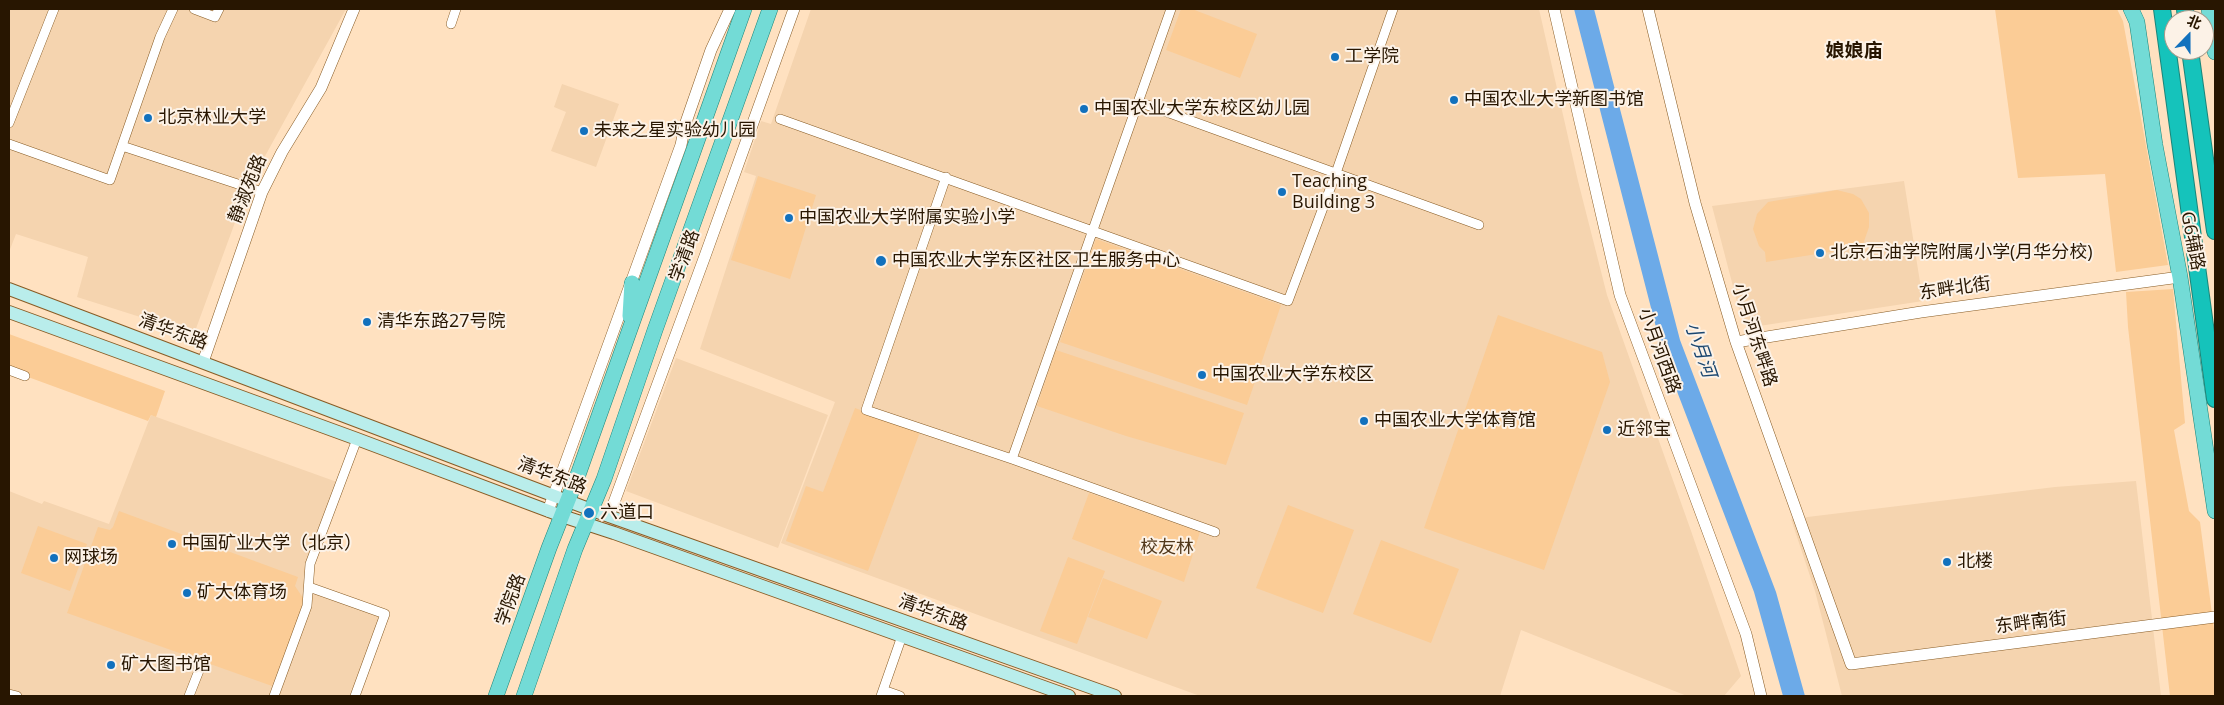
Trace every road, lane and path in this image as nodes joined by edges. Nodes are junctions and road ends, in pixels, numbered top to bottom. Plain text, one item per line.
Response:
1 (54, 9) edge
2 (173, 9) edge
3 (194, 9) edge
4 (218, 9) edge
5 (354, 9) edge
6 (456, 9) edge
7 (730, 9) edge
8 (744, 9) edge
9 (770, 9) edge
10 (794, 9) edge
11 (1171, 9) edge
12 (1393, 9) edge
13 (1554, 9) edge
14 (1648, 9) edge
15 (2131, 9) edge
16 (2157, 9) edge
17 (2162, 9) edge
18 (2209, 9) edge
19 (451, 24) dead end
20 (2164, 25) edge
21 (2164, 40) edge
22 (2215, 52) edge
23 (2168, 60) edge
24 (2191, 60) edge
25 (1138, 102) junction
26 (780, 118) dead end
27 (9, 123) edge
28 (9, 144) edge
29 (122, 146) junction
30 (1336, 173) junction
31 (946, 177) junction
32 (262, 192) junction
33 (2214, 214) edge
34 (1479, 225) dead end
35 (2215, 230) edge
36 (1093, 231) junction
37 (2180, 277) junction
38 (632, 283) junction
39 (9, 289) edge
40 (9, 312) edge
41 (631, 325) junction
42 (1736, 342) junction
43 (203, 362) junction
44 (9, 370) edge
45 (184, 375) junction
46 (25, 376) dead end
47 (208, 384) junction
48 (2215, 399) edge
49 (357, 439) junction
50 (1012, 460) junction
51 (553, 495) junction
52 (568, 500) junction
53 (2215, 511) edge
54 (555, 514) junction
55 (589, 516) junction
56 (609, 516) junction
57 (1216, 532) dead end
58 (309, 587) junction
59 (2215, 617) edge
60 (902, 636) junction
61 (1851, 664) joint
62 (200, 668) dead end
63 (882, 693) edge
64 (9, 694) edge
65 (16, 696) edge
66 (189, 696) edge
67 (274, 696) edge
68 (355, 696) edge
69 (496, 696) edge
70 (524, 696) edge
71 (900, 696) edge
72 (1069, 696) edge
73 (1115, 696) edge
74 (1761, 696) edge

1 - 27 street
2 - 29 street
3 - 4 street
5 - 32 street, 静淑苑路
6 - 19 street
7 - 38 street
8 - 41 main road, 学清路
9 - 55 main road, 学清路
10 - 56 street, 学清路
11 - 25 street
12 - 30 street
13 - 74 street, 小月河西路
14 - 42 street, 小月河东畔路
15 - 37 main road, G6辅路
16 - 21 highway
17 - 20 highway
18 - 22 main road
23 - 48 highway
24 - 33 highway
25 - 30 street
25 - 36 street
26 - 31 street
28 - 29 street
29 - 32 street
30 - 34 street
30 - 36 street
31 - 36 street
31 - 50 street
32 - 43 street, 静淑苑路
33 - 35 highway
36 - 50 street
37 - 42 street, 东畔北街
37 - 53 main road, G6辅路
38 - 41 main road
38 - 51 street
39 - 43 main road, 清华东路
40 - 45 main road, 清华东路
41 - 52 main road, 学清路
42 - 61 street, 小月河东畔路
43 - 45 main road
43 - 47 main road
43 - 51 main road, 清华东路
44 - 46 street
45 - 47 main road, 清华东路
47 - 49 main road, 清华东路
49 - 54 main road, 清华东路
49 - 58 street
50 - 57 street
51 - 52 main road, 清华东路
51 - 54 street
52 - 54 main road, 学院路
52 - 55 main road, 清华东路
54 - 55 main road, 清华东路
54 - 69 main road, 学院路
55 - 56 main road, 清华东路
55 - 60 main road, 清华东路
55 - 70 main road
56 - 73 main road, 清华东路
58 - 67 street
58 - 68 street
59 - 61 street, 东畔南街
60 - 63 street
60 - 72 main road, 清华东路
62 - 66 street
63 - 71 street
64 - 65 street

